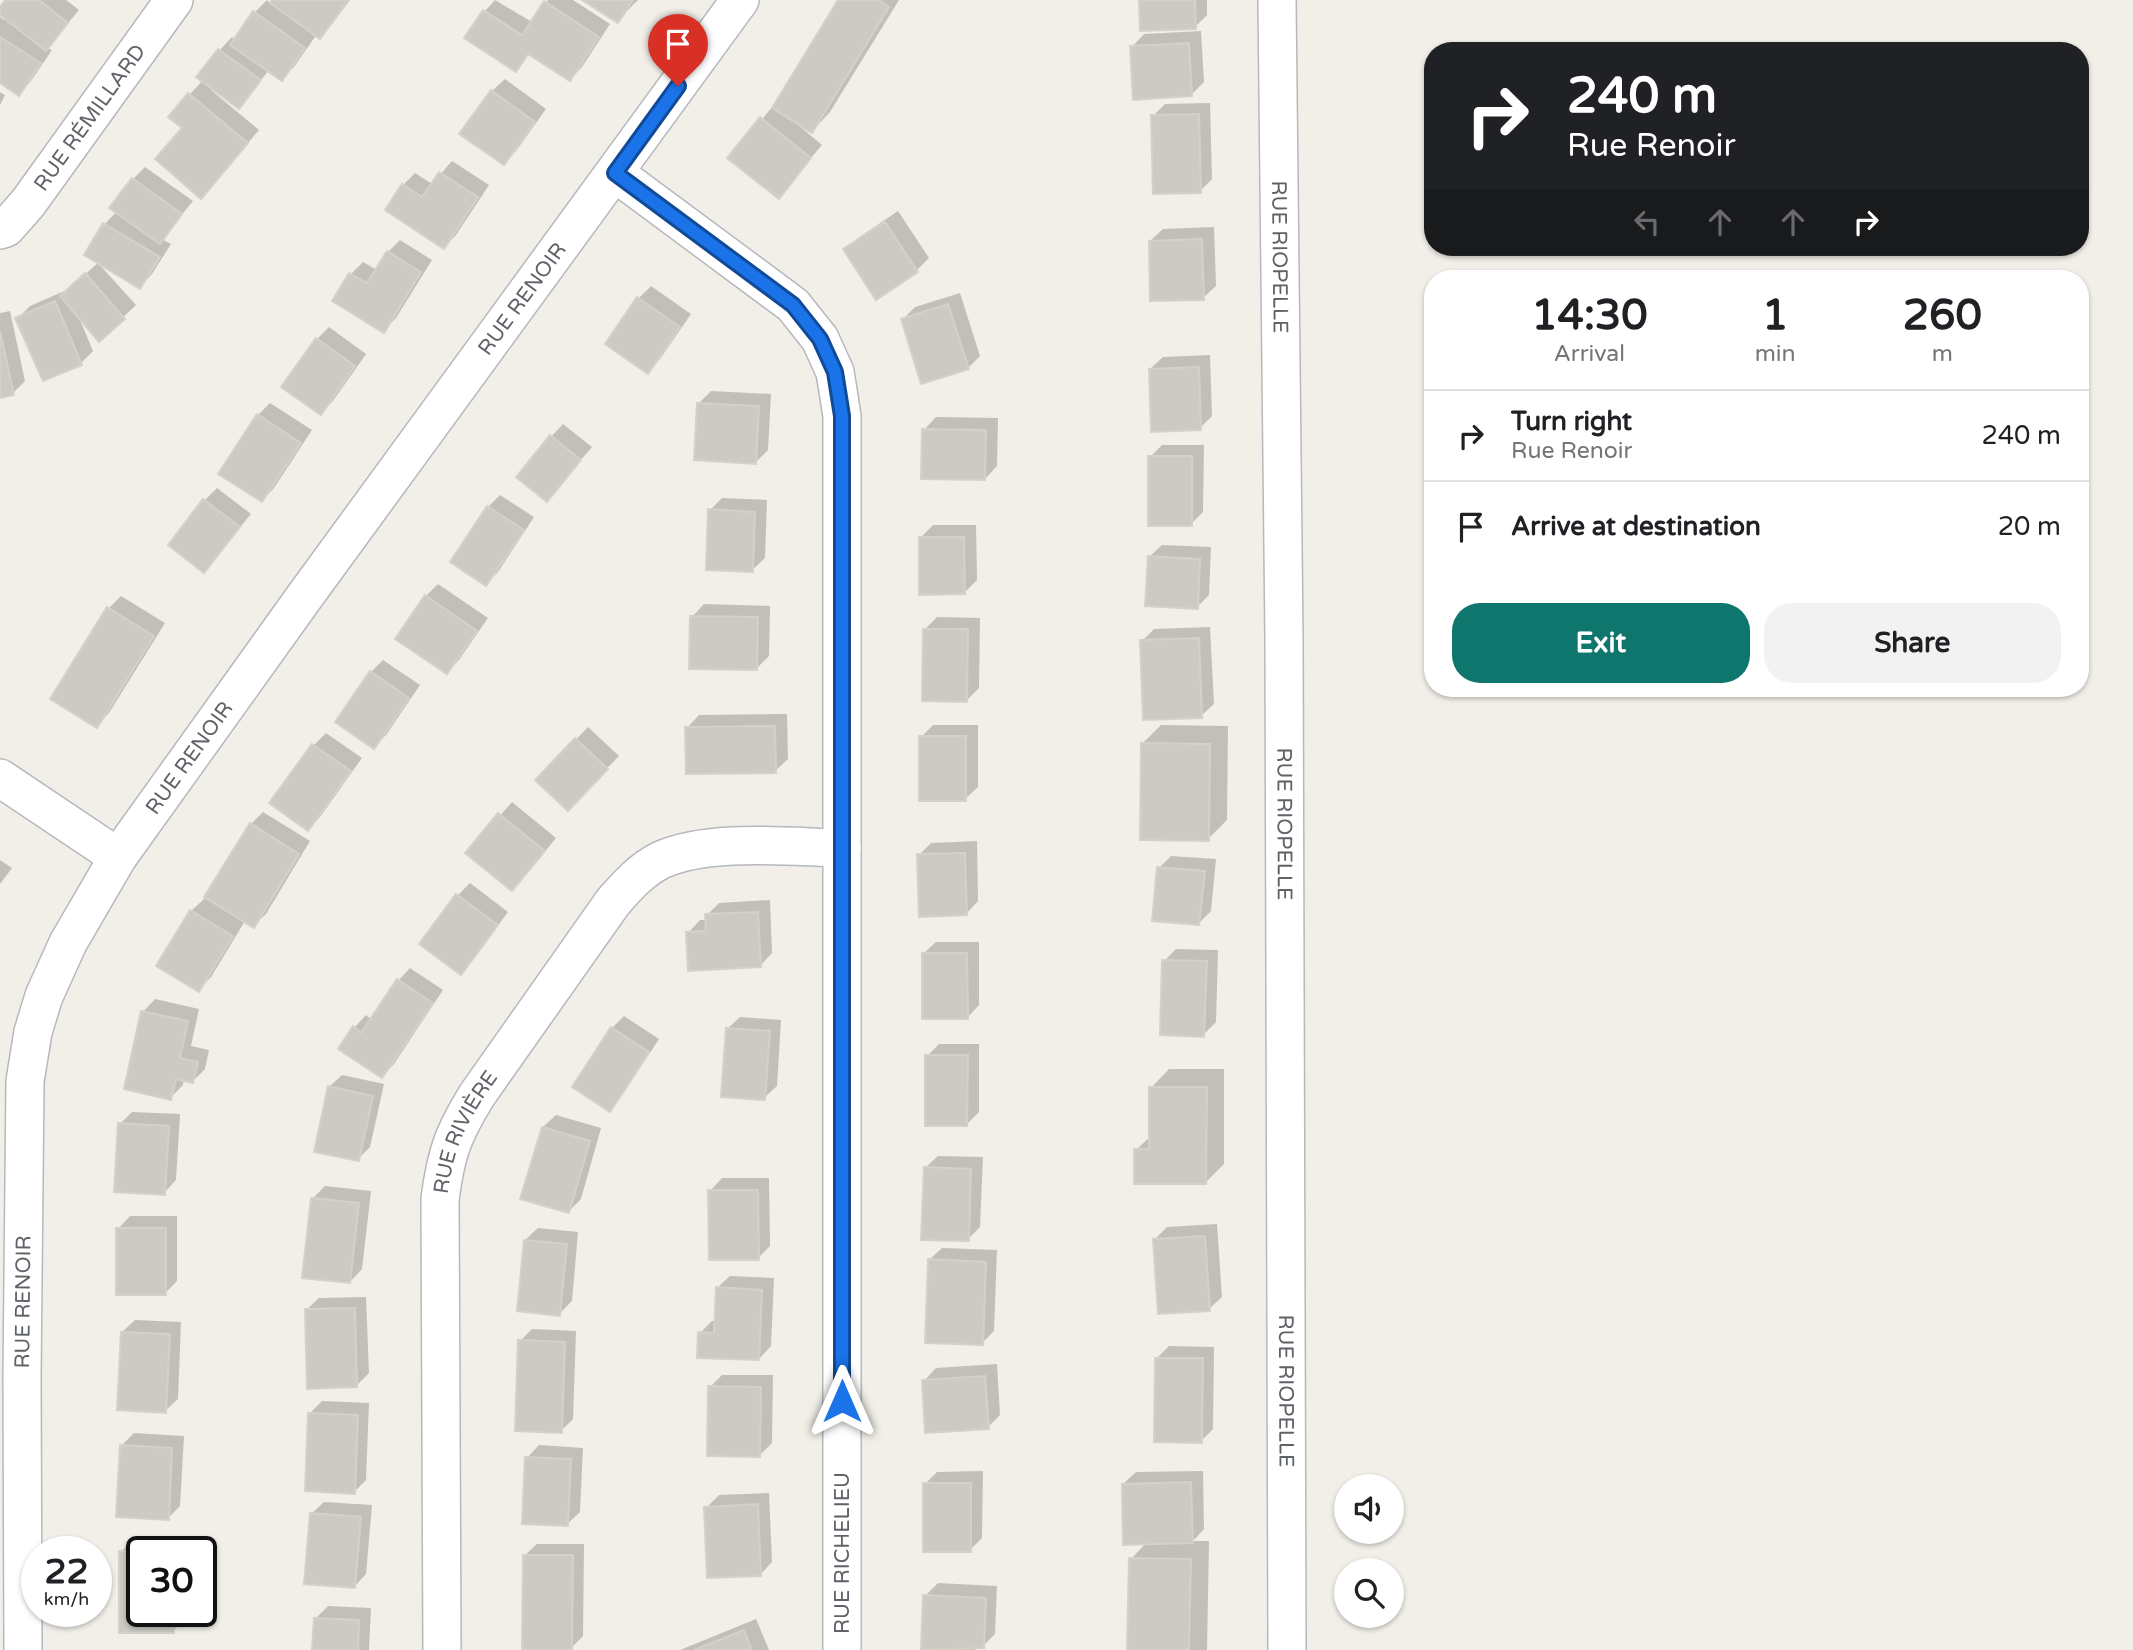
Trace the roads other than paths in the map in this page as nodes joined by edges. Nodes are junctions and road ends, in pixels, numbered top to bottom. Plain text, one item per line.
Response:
1 (174, 0) edge
2 (740, 0) edge
3 (1277, 0) edge
4 (615, 173) junction
5 (0, 230) edge
6 (0, 778) edge
7 (842, 848) junction
8 (118, 857) junction
9 (11, 1377) edge
10 (23, 1650) edge
11 (442, 1650) edge
12 (842, 1650) edge
13 (1287, 1650) edge

1 - 5 street, RUE RÉMILLARD
2 - 4 street, RUE RENOIR
3 - 13 street, RUE RIOPELLE
4 - 7 street, RUE RICHELIEU
4 - 8 street, RUE RENOIR
6 - 8 street
7 - 11 street, RUE RIVIÈRE
7 - 12 street, RUE RICHELIEU
8 - 9 street, RUE RENOIR
9 - 10 street, RUE RENOIR

